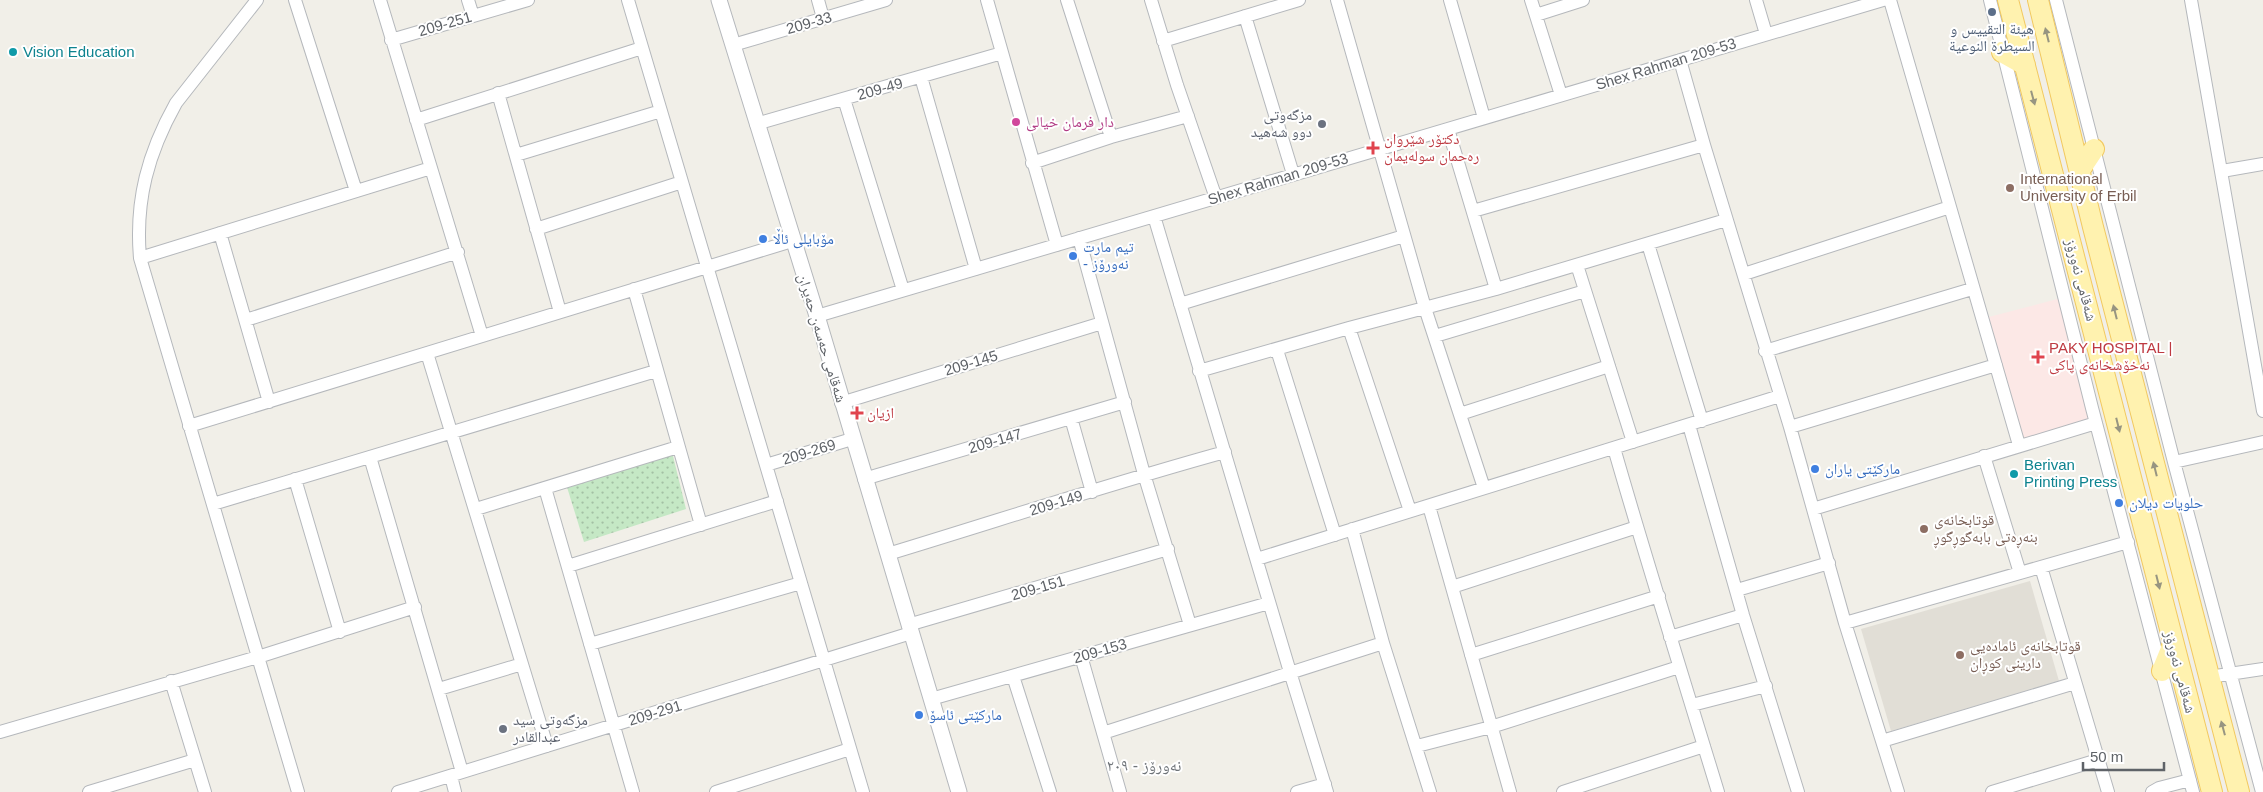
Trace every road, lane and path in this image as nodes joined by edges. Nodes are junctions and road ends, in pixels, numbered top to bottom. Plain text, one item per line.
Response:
1 (257, 0) edge
2 (296, 0) edge
3 (380, 0) edge
4 (468, 0) edge
5 (528, 0) edge
6 (628, 0) edge
7 (719, 0) edge
8 (818, 0) edge
9 (886, 0) edge
10 (987, 0) edge
11 (1067, 0) edge
12 (1151, 0) edge
13 (1299, 0) edge
14 (1337, 0) edge
15 (1450, 0) edge
16 (1531, 0) edge
17 (1583, 0) edge
18 (1756, 0) edge
19 (1837, 0) edge
20 (1883, 0) edge
21 (1890, 0) edge
22 (1990, 0) edge
23 (2008, 0) edge
24 (2038, 0) edge
25 (2056, 0) edge
26 (2191, 0) edge
27 (1840, 13) junction
28 (473, 16) junction
29 (1245, 16) junction
30 (1536, 16) junction
31 (823, 18) junction
32 (1766, 34) junction
33 (392, 40) junction
34 (1163, 41) junction
35 (733, 45) junction
36 (642, 48) junction
37 (2002, 52) junction
38 (1002, 53) junction
39 (1680, 60) junction
40 (2025, 65) junction
41 (921, 77) junction
42 (498, 93) junction
43 (1561, 95) junction
44 (844, 99) junction
45 (661, 111) junction
46 (1188, 116) junction
47 (1484, 118) junction
48 (416, 120) junction
49 (756, 124) junction
50 (1448, 129) junction
51 (1111, 137) junction
52 (1704, 145) junction
53 (1379, 149) junction
54 (2094, 149) junction
55 (516, 155) junction
56 (1032, 163) junction
57 (2263, 164) edge
58 (431, 168) junction
59 (2080, 170) junction
60 (2222, 171) junction
61 (1293, 174) junction
62 (682, 182) junction
63 (356, 191) junction
64 (1216, 198) junction
65 (1950, 207) junction
66 (1473, 211) junction
67 (1154, 216) junction
68 (1726, 220) junction
69 (536, 229) junction
70 (2067, 229) junction
71 (220, 233) junction
72 (1404, 236) junction
73 (2095, 236) junction
74 (1079, 238) junction
75 (792, 241) junction
76 (1648, 244) junction
77 (1057, 245) junction
78 (458, 252) junction
79 (2073, 253) junction
80 (140, 258) junction
81 (1577, 265) junction
82 (707, 267) junction
83 (976, 269) junction
84 (1744, 274) junction
85 (634, 289) junction
86 (1496, 289) junction
87 (1972, 289) junction
88 (903, 290) junction
89 (1585, 291) junction
90 (1180, 304) junction
91 (1425, 308) junction
92 (560, 312) junction
93 (817, 316) junction
94 (246, 320) junction
95 (1102, 323) junction
96 (1349, 328) junction
97 (482, 336) junction
98 (1436, 336) junction
99 (1277, 350) junction
100 (1765, 351) junction
101 (428, 353) junction
102 (1996, 365) junction
103 (1609, 366) junction
104 (656, 371) junction
105 (1199, 371) junction
106 (1780, 396) junction
107 (268, 402) junction
108 (1125, 402) junction
109 (841, 403) junction
110 (2113, 403) junction
111 (2092, 408) junction
112 (2263, 411) edge
113 (1460, 414) junction
114 (1071, 418) junction
115 (1702, 421) junction
116 (2096, 423) junction
117 (1689, 425) junction
118 (189, 426) junction
119 (1790, 428) junction
120 (452, 432) junction
121 (852, 439) junction
122 (1633, 442) junction
123 (2263, 442) edge
124 (2018, 445) junction
125 (678, 446) junction
126 (1614, 448) junction
127 (1225, 452) junction
128 (1984, 456) junction
129 (370, 457) junction
130 (2174, 462) junction
131 (766, 465) junction
132 (1144, 474) junction
133 (295, 479) junction
134 (864, 479) junction
135 (545, 488) junction
136 (1484, 488) junction
137 (1092, 492) junction
138 (777, 501) junction
139 (213, 504) junction
140 (1429, 506) junction
141 (476, 509) junction
142 (1812, 509) junction
143 (1410, 511) junction
144 (701, 525) junction
145 (1637, 527) junction
146 (1352, 529) junction
147 (1335, 535) junction
148 (2128, 542) junction
149 (1168, 549) junction
150 (888, 554) junction
151 (1257, 559) junction
152 (1828, 563) junction
153 (568, 566) junction
154 (2041, 567) junction
155 (2020, 573) junction
156 (801, 583) junction
157 (1452, 587) junction
158 (1737, 590) junction
159 (1659, 596) junction
160 (1269, 603) junction
161 (415, 607) junction
162 (1744, 615) junction
163 (1845, 623) junction
164 (1190, 626) junction
165 (910, 629) junction
166 (340, 632) junction
167 (1670, 637) junction
168 (1383, 643) junction
169 (590, 644) junction
170 (2173, 644) junction
171 (1471, 655) junction
172 (1081, 656) junction
173 (258, 657) junction
174 (824, 660) junction
175 (522, 664) junction
176 (1679, 667) junction
177 (2263, 669) edge
178 (2162, 671) junction
179 (1290, 672) junction
180 (2231, 674) junction
181 (1013, 676) junction
182 (2209, 677) junction
183 (171, 681) junction
184 (2075, 683) junction
185 (1766, 686) junction
186 (439, 689) junction
187 (931, 699) junction
188 (1692, 705) junction
189 (614, 725) junction
190 (1491, 727) junction
191 (0, 732) edge
192 (1103, 733) junction
193 (1882, 741) junction
194 (547, 746) junction
195 (1417, 746) junction
196 (1704, 746) junction
197 (850, 749) junction
198 (195, 760) junction
199 (2098, 760) junction
200 (457, 774) junction
201 (2191, 786) edge
202 (1326, 788) edge
203 (89, 792) edge
204 (205, 792) edge
205 (298, 792) edge
206 (398, 792) edge
207 (455, 792) edge
208 (633, 792) edge
209 (716, 792) edge
210 (863, 792) edge
211 (959, 792) edge
212 (1050, 792) edge
213 (1120, 792) edge
214 (1297, 792) edge
215 (1430, 792) edge
216 (1510, 792) edge
217 (1563, 792) edge
218 (1718, 792) edge
219 (1798, 792) edge
220 (1898, 792) edge
221 (1992, 792) edge
222 (2108, 792) edge
223 (2152, 792) edge
224 (2212, 792) edge
225 (2239, 792) edge
226 (2262, 792) edge

1 - 80 street
2 - 63 street
3 - 33 street
4 - 28 street
5 - 28 street, 209-251
6 - 36 street
7 - 35 street, شەقامی حەسەن حەیران
8 - 31 street
9 - 31 street, 209-33
10 - 38 street
11 - 51 street
12 - 34 street
13 - 29 street
14 - 53 street
15 - 47 street
16 - 30 street
17 - 30 street
18 - 32 street
19 - 27 street
20 - 27 street, Shex Rahman 209-53
21 - 65 street
22 - 37 street
23 - 40 main road, شەقامی نەورۆز
59 -> 24 main road, شەقامی نەورۆز
25 - 54 street
26 - 60 street
27 - 32 street, Shex Rahman 209-53
28 - 33 street, 209-251
29 - 34 street
29 - 61 street
30 - 43 street
31 - 35 street, 209-33
32 - 39 street, Shex Rahman 209-53
33 - 48 street
34 - 46 street
35 - 49 street, شەقامی حەسەن حەیران
36 - 42 street
36 - 45 street
37 - 40 main road
37 - 111 street
38 - 41 street, 209-49
38 - 56 street
39 - 43 street, Shex Rahman 209-53
39 - 52 street
40 -> 70 main road, شەقامی نەورۆز
41 - 44 street, 209-49
41 - 83 street
42 - 48 street
42 - 55 street
43 - 47 street, Shex Rahman 209-53
44 - 49 street, 209-49
44 - 88 street
45 - 55 street
45 - 62 street
46 - 51 street
46 - 64 street
47 - 50 street, Shex Rahman 209-53
48 - 58 street
49 - 75 street, شەقامی حەسەن حەیران
50 - 53 street, Shex Rahman 209-53
50 - 66 street
51 - 56 street
52 - 66 street
52 - 68 street
53 - 61 street, Shex Rahman 209-53
53 - 72 street
54 - 59 main road
54 - 130 street
55 - 69 street
56 - 77 street
57 - 60 street
58 - 63 street
58 - 78 street
59 - 73 main road, شەقامی نەورۆز
60 - 112 street
61 - 64 street, Shex Rahman 209-53
62 - 69 street
62 - 82 street
63 - 71 street
64 - 67 street, Shex Rahman 209-53
65 - 84 street
65 - 87 street
66 - 86 street
67 - 74 street, Shex Rahman 209-53
67 - 90 street
68 - 76 street
68 - 84 street
69 - 92 street
70 - 73 main road
70 - 79 main road, شەقامی نەورۆز
71 - 80 street
71 - 94 street
72 - 90 street
72 - 91 street
73 - 79 main road
182 -> 73 main road, شەقامی نەورۆز
74 - 77 street, Shex Rahman 209-53
74 - 95 street
75 - 82 street
75 - 93 street, شەقامی حەسەن حەیران
76 - 81 street
76 - 115 street
77 - 83 street, Shex Rahman 209-53
78 - 94 street
78 - 97 street
79 - 110 main road, شەقامی نەورۆز
80 - 118 street
81 - 86 street
81 - 89 street
82 - 85 street
82 - 131 street
83 - 88 street, Shex Rahman 209-53
84 - 100 street
85 - 92 street
85 - 104 street
86 - 91 street
87 - 100 street
87 - 102 street
88 - 93 street, Shex Rahman 209-53
89 - 98 street
89 - 103 street
90 - 105 street
91 - 96 street
91 - 98 street
92 - 97 street
93 - 109 street, شەقامی حەسەن حەیران
94 - 107 street
95 - 108 street
95 - 109 street, 209-145
96 - 99 street
96 - 143 street
97 - 101 street
98 - 113 street
99 - 105 street
99 - 147 street
100 - 106 street
101 - 107 street
101 - 120 street
102 - 119 street
102 - 124 street
103 - 113 street
103 - 122 street
104 - 120 street
104 - 125 street
105 - 127 street
106 - 115 street
106 - 119 street
107 - 118 street
108 - 114 street, 209-147
108 - 132 street
109 - 121 street, شەقامی حەسەن حەیران
110 - 111 street
110 -> 170 main road, شەقامی نەورۆز
111 - 116 street
113 - 136 street
114 - 134 street, 209-147
114 - 137 street
115 - 117 street
116 - 124 street
116 - 148 street
117 - 122 street
117 - 158 street
118 - 139 street
119 - 142 street
120 - 129 street
120 - 141 street
121 - 131 street, 209-269
121 - 134 street, شەقامی حەسەن حەیران
122 - 126 street
123 - 130 street
124 - 128 street
125 - 135 street
125 - 144 street
126 - 136 street
126 - 145 street
127 - 132 street, 209-149
127 - 151 street
128 - 142 street
128 - 155 street
129 - 133 street
129 - 161 street
130 - 180 street
131 - 138 street
132 - 137 street, 209-149
132 - 149 street
133 - 139 street
133 - 166 street
134 - 150 street, شەقامی حەسەن حەیران
135 - 141 street
135 - 153 street
136 - 140 street
137 - 150 street, 209-149
138 - 144 street
138 - 156 street
139 - 173 street
140 - 143 street
140 - 157 street
141 - 175 street
142 - 152 street
143 - 146 street
144 - 153 street
145 - 157 street
145 - 159 street
146 - 147 street
146 - 168 street
147 - 151 street
148 - 154 street
148 - 178 street
149 - 164 street
149 - 165 street, 209-151
150 - 165 street, شەقامی حەسەن حەیران
151 - 160 street
152 - 158 street
152 - 163 street
153 - 169 street
154 - 155 street
154 - 184 street
155 - 163 street
156 - 169 street
156 - 174 street
157 - 171 street
158 - 162 street
159 - 167 street
159 - 171 street
160 - 164 street, 209-153
160 - 179 street
161 - 166 street
161 - 186 street
162 - 167 street
162 - 185 street
163 - 193 street
164 - 172 street, 209-153
165 - 174 street, 209-291
165 - 187 street, شەقامی حەسەن حەیران
166 - 173 street
167 - 176 street
168 - 179 street
168 - 195 street
169 - 189 street
170 - 178 main road
170 - 224 main road, شەقامی نەورۆز
171 - 190 street
172 - 181 street, 209-153
172 - 192 street
173 - 183 street
173 - 205 street
174 - 189 street, 209-291
174 - 197 street
175 - 186 street
175 - 194 street
176 - 188 street
176 - 190 street
177 - 180 street
178 - 201 street
179 - 192 street
179 - 202 street
180 - 182 street
180 - 226 street
181 - 187 street, 209-153
181 - 212 street
225 -> 182 main road, شەقامی نەورۆز
183 - 191 street
183 - 198 street
184 - 193 street
184 - 199 street
185 - 188 street
185 - 219 street
186 - 200 street
187 - 211 street, شەقامی حەسەن حەیران
188 - 196 street
189 - 194 street, 209-291
189 - 208 street
190 - 195 street
190 - 216 street
192 - 213 street
193 - 220 street
194 - 200 street, 209-291
195 - 215 street
196 - 217 street
196 - 218 street
197 - 209 street
197 - 210 street
198 - 203 street
198 - 204 street
199 - 221 street
199 - 222 street
200 - 206 street, 209-291
200 - 207 street
201 - 223 street
202 - 214 street

